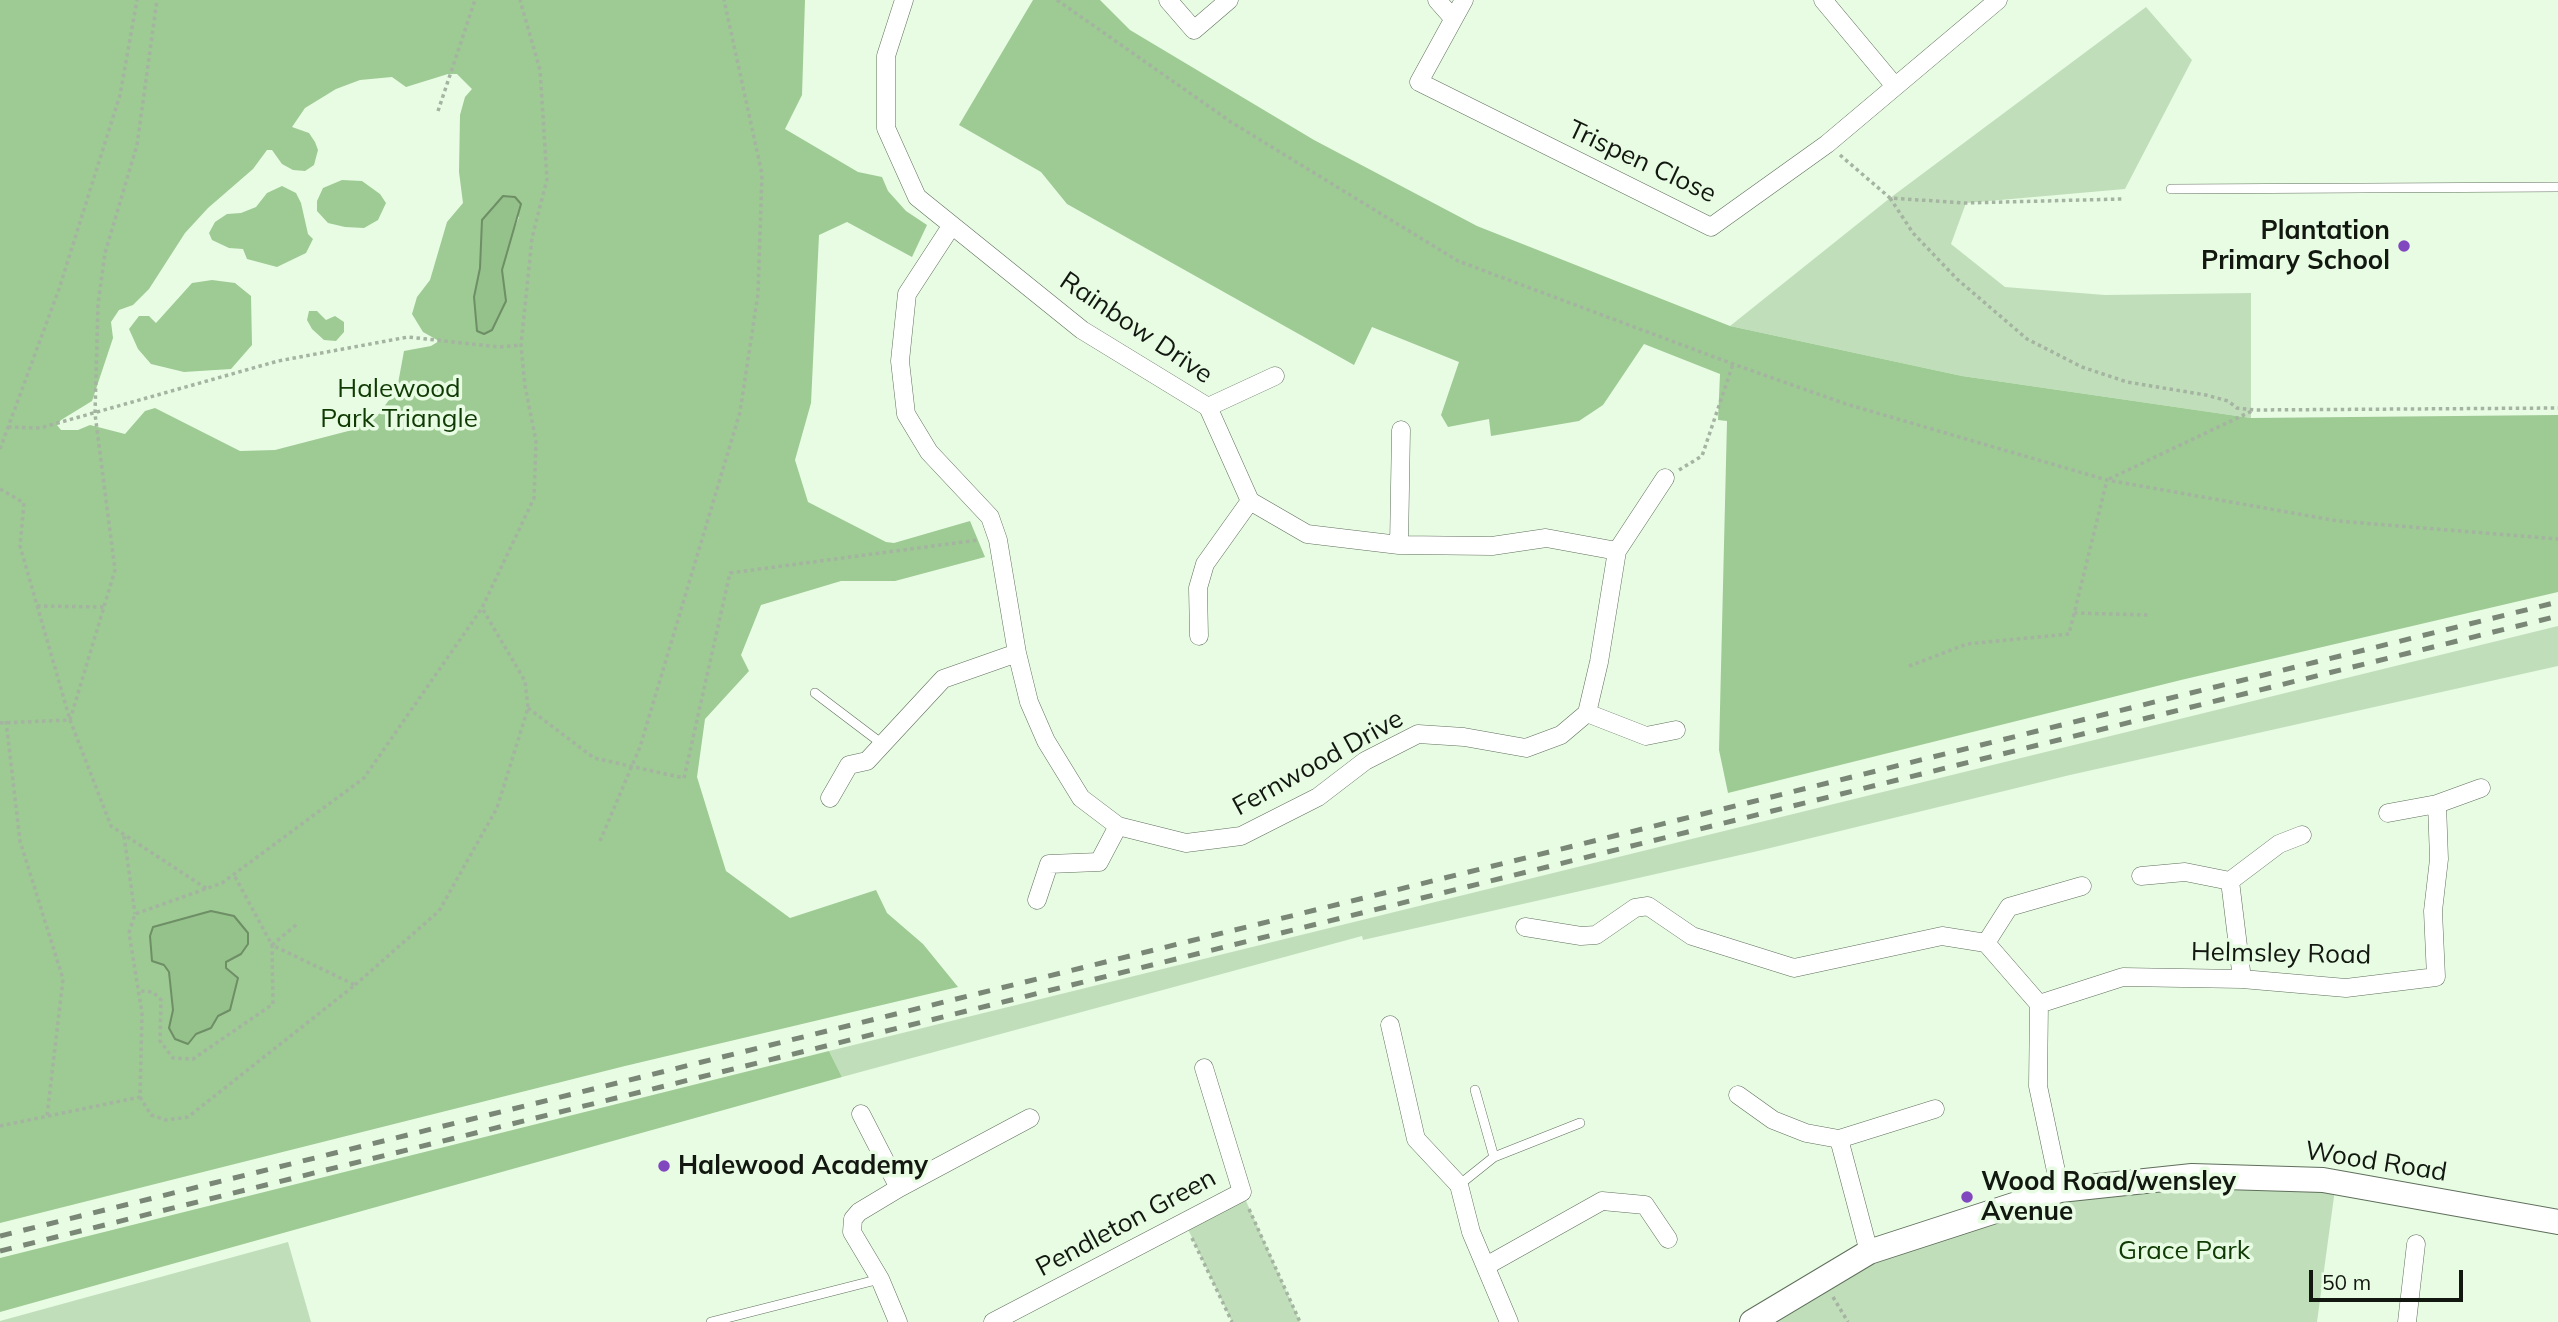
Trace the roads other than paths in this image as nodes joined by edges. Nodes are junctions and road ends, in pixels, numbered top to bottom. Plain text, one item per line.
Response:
1 (904, 0) edge
2 (1168, 0) edge
3 (1229, 0) edge
4 (1437, 0) edge
5 (1464, 0) edge
6 (1823, 0) edge
7 (1997, 0) edge
8 (1452, 17) junction
9 (1894, 85) junction
10 (2558, 187) edge
11 (2171, 189) dead end
12 (952, 225) junction
13 (1275, 376) dead end
14 (1208, 407) junction
15 (1401, 430) dead end
16 (1665, 478) road end
17 (1250, 501) junction
18 (1399, 545) junction
19 (1617, 551) junction
20 (1199, 636) dead end
21 (1017, 653) junction
22 (815, 693) dead end
23 (1587, 713) junction
24 (1676, 730) dead end
25 (881, 743) junction
26 (2481, 788) dead end
27 (830, 798) dead end
28 (2437, 804) junction
29 (2388, 813) dead end
30 (1118, 825) junction
31 (2302, 835) dead end
32 (2141, 876) dead end
33 (2230, 880) junction
34 (2082, 886) dead end
35 (1037, 900) dead end
36 (1525, 927) dead end
37 (1986, 943) junction
38 (2242, 979) junction
39 (2039, 1004) junction
40 (1390, 1025) dead end
41 (1204, 1068) dead end
42 (1475, 1090) dead end
43 (1738, 1094) dead end
44 (1935, 1109) dead end
45 (861, 1114) dead end
46 (1030, 1118) dead end
47 (1580, 1123) dead end
48 (1839, 1139) junction
49 (1494, 1157) junction
50 (1459, 1185) junction
51 (899, 1188) junction
52 (2060, 1190) junction
53 (2558, 1222) edge
54 (1668, 1239) dead end
55 (2416, 1244) dead end
56 (1869, 1252) junction
57 (1486, 1266) junction
58 (880, 1279) junction
59 (711, 1322) edge
60 (898, 1322) edge
61 (993, 1322) edge
62 (1509, 1322) edge
63 (1752, 1322) edge
64 (2407, 1322) edge

1 - 12 street, Rainbow Drive
2 - 3 street
4 - 8 street
5 - 8 street, Trispen Close
6 - 9 street
7 - 9 street, Trispen Close
8 - 9 street, Trispen Close
10 - 11 lane
12 - 14 street, Rainbow Drive
12 - 21 street, Fernwood Drive
13 - 14 street
14 - 17 street, Rainbow Drive
15 - 18 street
16 - 19 street
17 - 18 street
17 - 20 street
18 - 19 street
19 - 23 street
21 - 25 street
21 - 30 street, Fernwood Drive
22 - 25 lane
23 - 24 street
23 - 30 street, Fernwood Drive
25 - 27 street
26 - 28 street
28 - 29 street
28 - 38 street, Helmsley Road
30 - 35 street
31 - 33 street
32 - 33 street
33 - 38 street
34 - 37 street
36 - 37 street
37 - 39 street
38 - 39 street, Helmsley Road
39 - 52 street
40 - 50 street
41 - 61 street, Pendleton Green
42 - 49 lane
43 - 48 street
44 - 48 street
45 - 51 street
46 - 51 street
47 - 49 lane
48 - 56 street
49 - 50 lane
50 - 57 street
51 - 58 street
52 - 53 street, Wood Road
52 - 56 street, Wood Road
54 - 57 street
55 - 64 street
56 - 63 street, Wood Road
57 - 62 street
58 - 59 lane
58 - 60 street

